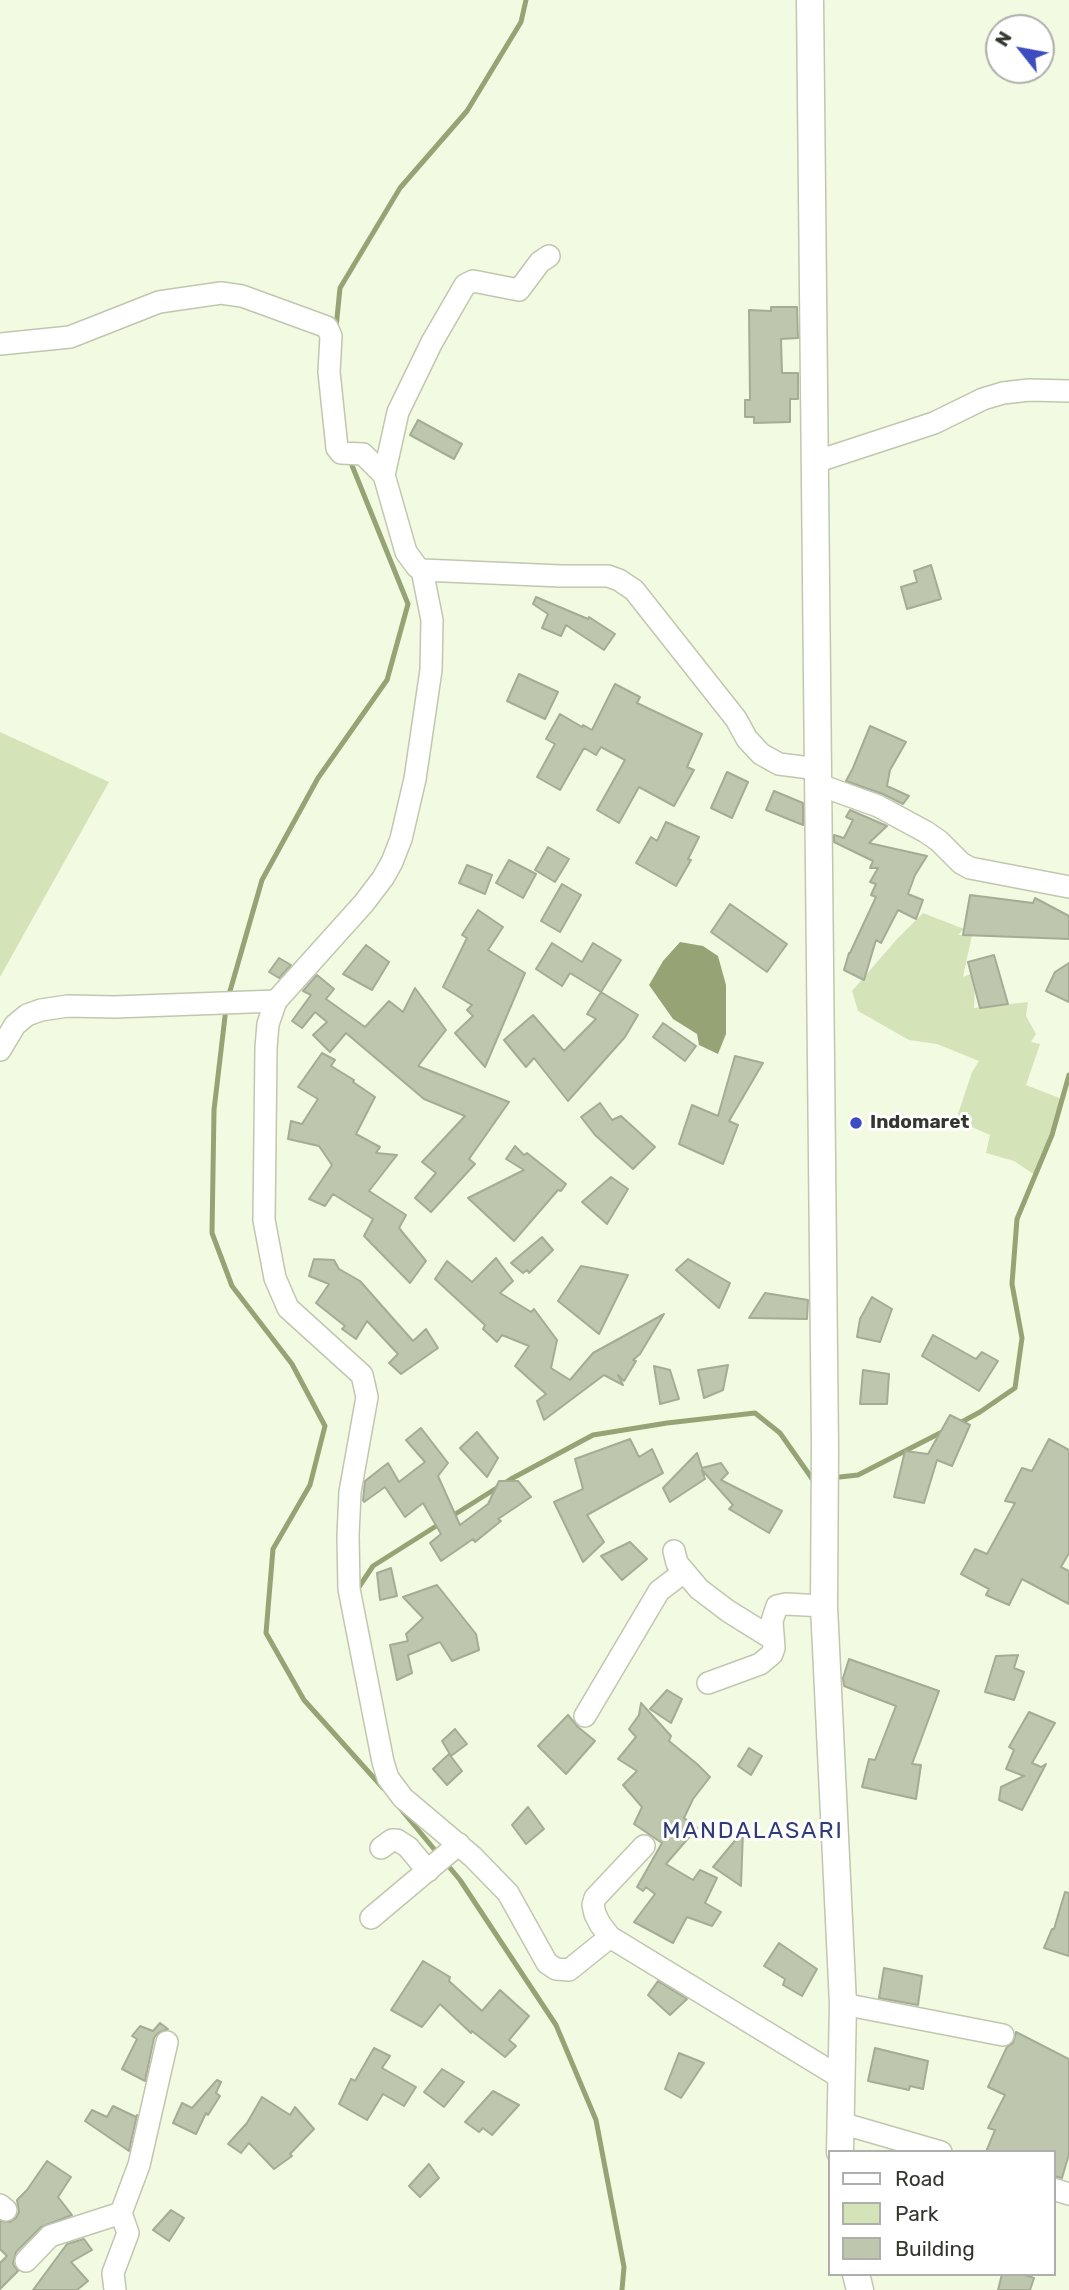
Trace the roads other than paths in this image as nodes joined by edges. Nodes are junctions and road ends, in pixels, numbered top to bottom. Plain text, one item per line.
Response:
1 (810, 0) edge
2 (549, 256) dead end
3 (0, 344) edge
4 (1069, 391) edge
5 (815, 462) junction
6 (384, 475) junction
7 (422, 570) junction
8 (818, 776) junction
9 (1069, 887) edge
10 (276, 1001) junction
11 (0, 1050) edge
12 (674, 1551) dead end
13 (684, 1572) junction
14 (824, 1606) junction
15 (773, 1639) junction
16 (708, 1683) dead end
17 (585, 1716) dead end
18 (644, 1846) dead end
19 (381, 1848) dead end
20 (455, 1848) junction
21 (430, 1869) junction
22 (371, 1918) dead end
23 (610, 1937) junction
24 (843, 2004) junction
25 (1003, 2035) dead end
26 (167, 2042) dead end
27 (843, 2079) junction
28 (841, 2123) junction
29 (840, 2150) edge
30 (934, 2150) edge
31 (121, 2213) junction
32 (26, 2261) dead end
33 (115, 2290) edge

1 - 5 main road
2 - 6 street
3 - 6 street
4 - 5 street
5 - 8 main road
6 - 7 street
7 - 8 street
7 - 10 street
8 - 9 street
8 - 14 main road
10 - 11 street
10 - 20 street
12 - 13 street
13 - 15 street
13 - 17 street
14 - 15 street
14 - 24 main road
15 - 16 street
18 - 23 street
19 - 21 street
20 - 21 street
20 - 23 street
21 - 22 street
23 - 27 street
24 - 25 street
24 - 27 main road
26 - 31 street
27 - 28 main road
28 - 29 main road
28 - 30 street
31 - 32 street
31 - 33 street

